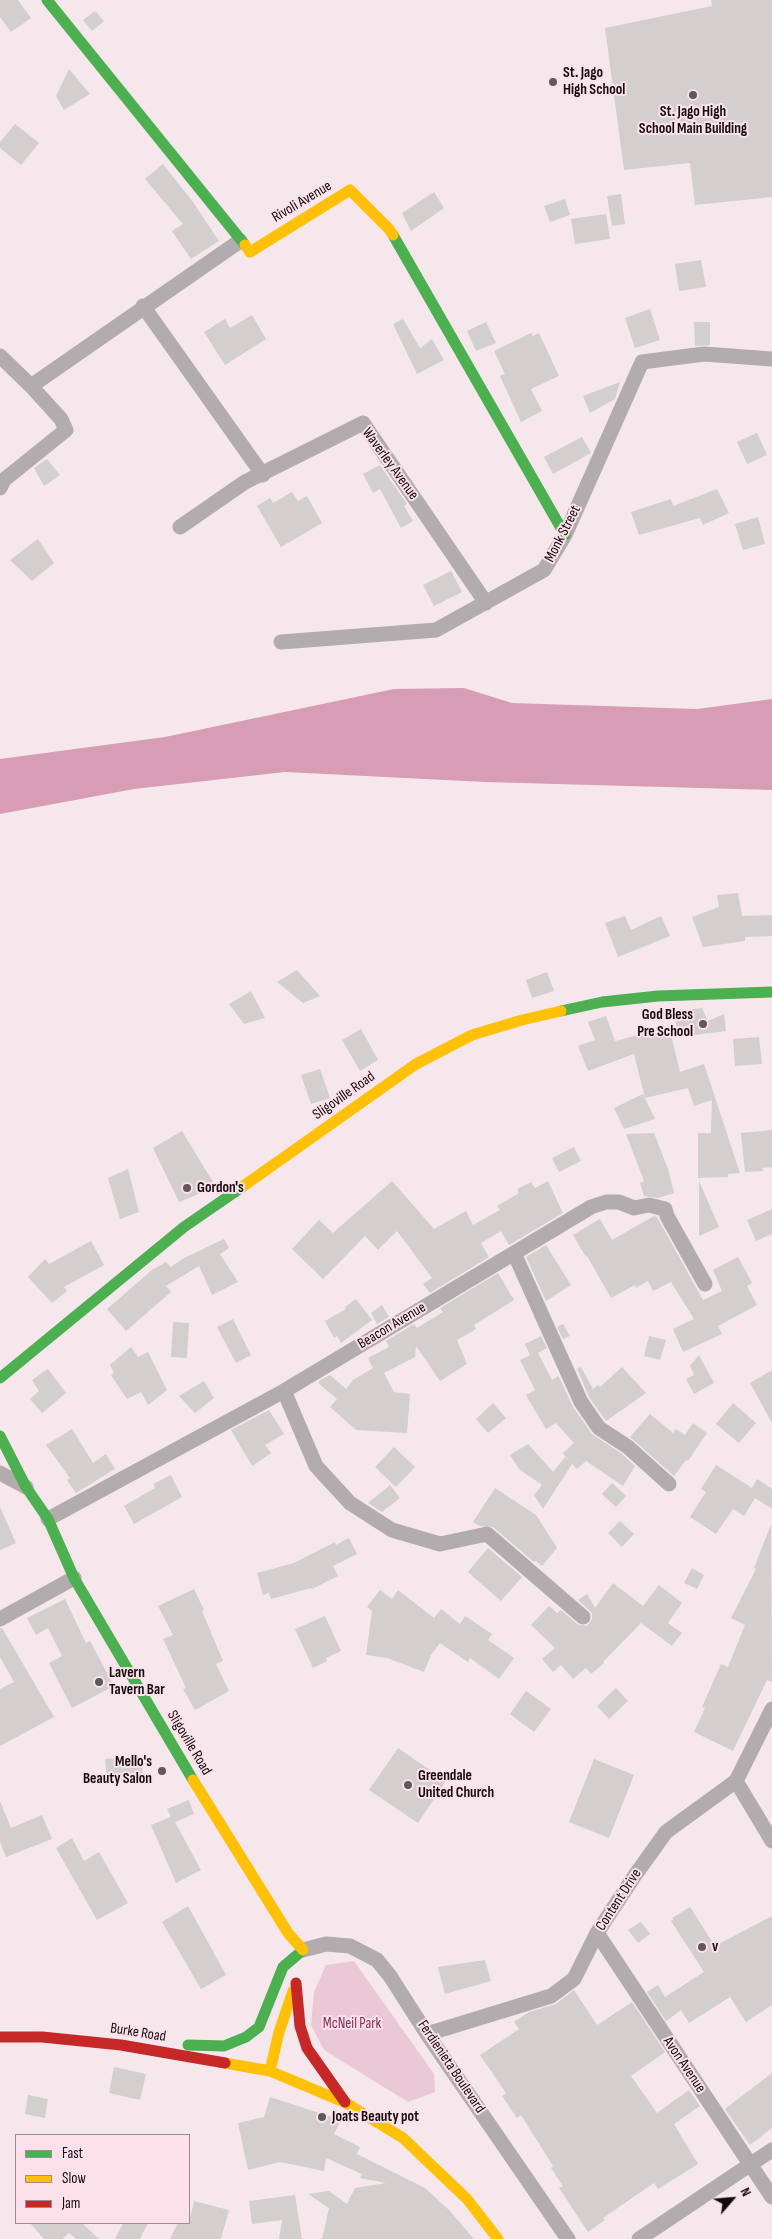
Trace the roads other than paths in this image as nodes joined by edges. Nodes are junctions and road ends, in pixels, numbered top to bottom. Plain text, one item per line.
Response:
1 (47, 0) edge
2 (240, 241) junction
3 (143, 306) junction
4 (0, 356) edge
5 (772, 359) edge
6 (31, 386) junction
7 (263, 475) junction
8 (0, 488) edge
9 (180, 527) dead end
10 (565, 535) junction
11 (486, 603) junction
12 (281, 642) dead end
13 (772, 992) edge
14 (514, 1254) junction
15 (706, 1284) dead end
16 (0, 1378) edge
17 (284, 1391) junction
18 (0, 1436) edge
19 (0, 1473) edge
20 (669, 1484) dead end
21 (26, 1487) junction
22 (48, 1520) junction
23 (74, 1578) junction
24 (583, 1617) dead end
25 (0, 1619) edge
26 (772, 1709) edge
27 (736, 1781) junction
28 (772, 1840) edge
29 (597, 1933) junction
30 (303, 1950) junction
31 (298, 1975) junction
32 (428, 2034) junction
33 (0, 2037) edge
34 (121, 2044) junction
35 (270, 2071) junction
36 (346, 2103) junction
37 (772, 2150) edge
38 (750, 2165) junction
39 (772, 2197) edge
40 (498, 2239) edge
41 (568, 2239) edge
42 (639, 2239) edge

1 - 2 street
2 - 3 street
2 - 10 street, Rivoli Avenue
3 - 6 street
3 - 7 street
4 - 6 street
5 - 10 street, Monk Street
6 - 8 street
7 - 9 street, Waverley Avenue
7 - 11 street, Waverley Avenue
10 - 11 street, Monk Street
11 - 12 street, Monk Street
13 - 16 street, Sligoville Road
14 - 15 street, Beacon Avenue
14 - 17 street, Beacon Avenue
14 - 20 street
17 - 22 street, Beacon Avenue
17 - 24 street
18 - 21 street, Sligoville Road
19 - 21 street
21 - 22 street, Sligoville Road
22 - 23 street, Sligoville Road
23 - 25 street
23 - 30 street, Sligoville Road
26 - 27 street, Content Drive
27 - 28 street
27 - 29 street, Content Drive
29 - 32 street, Content Drive
29 - 38 street, Avon Avenue
30 - 31 street
30 - 32 street, Ferdienieta Boulevard
30 - 34 street
31 - 35 street
31 - 36 street
32 - 41 street, Ferdienieta Boulevard
33 - 34 street, Burke Road
34 - 35 street, Burke Road
35 - 36 street, Burke Road
36 - 40 street
37 - 38 street
38 - 39 street, Avon Avenue
38 - 42 street

